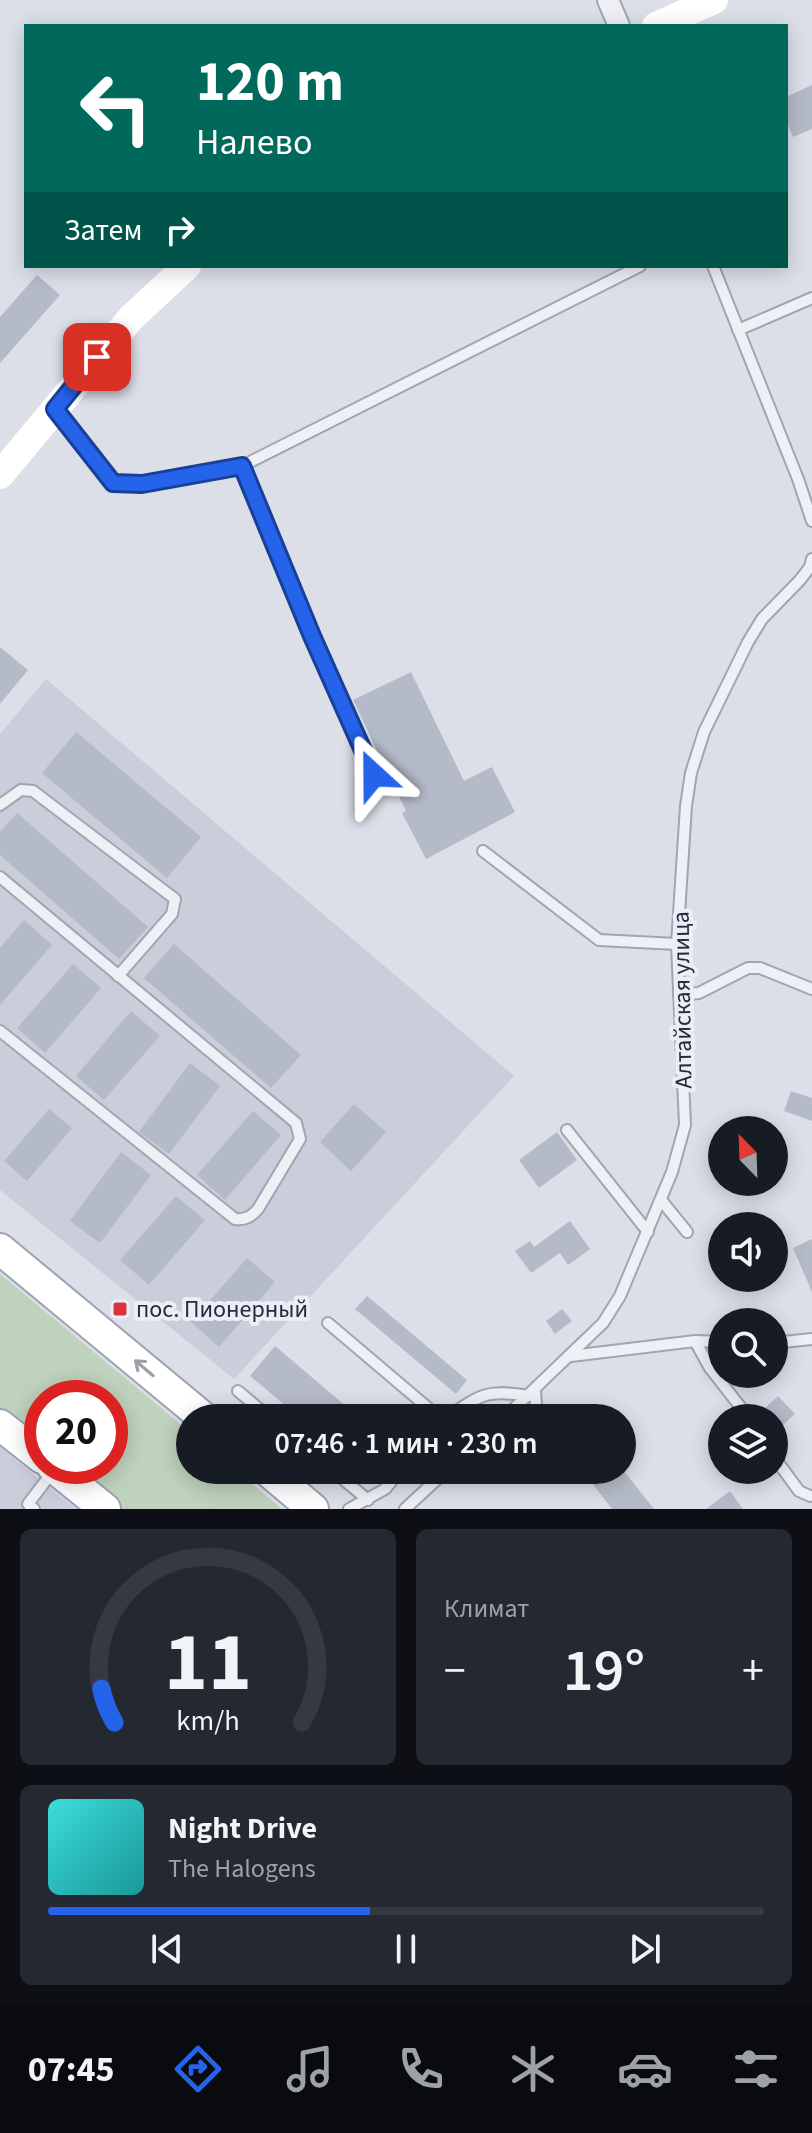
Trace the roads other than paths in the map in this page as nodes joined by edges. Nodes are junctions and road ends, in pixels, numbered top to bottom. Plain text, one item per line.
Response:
1 (608, 0) edge
2 (714, 0) edge
3 (618, 24) edge
4 (660, 24) edge
5 (185, 268) edge
6 (636, 268) edge
7 (714, 268) edge
8 (812, 298) edge
9 (738, 330) junction
10 (55, 409) junction
11 (242, 466) junction
12 (0, 475) edge
13 (812, 521) edge
14 (811, 563) edge
15 (812, 581) edge
16 (374, 775) dead end
17 (0, 805) edge
18 (483, 851) dead end
19 (0, 877) edge
20 (677, 944) junction
21 (118, 976) junction
22 (812, 989) edge
23 (679, 995) junction
24 (0, 1031) edge
25 (567, 1130) dead end
26 (661, 1200) junction
27 (648, 1232) junction
28 (687, 1232) dead end
29 (0, 1249) edge
30 (328, 1323) dead end
31 (812, 1339) edge
32 (695, 1341) junction
33 (708, 1341) edge
34 (788, 1342) edge
35 (571, 1356) junction
36 (238, 1391) dead end
37 (532, 1394) junction
38 (187, 1404) edge
39 (253, 1404) edge
40 (423, 1404) edge
41 (466, 1404) edge
42 (520, 1404) edge
43 (534, 1404) edge
44 (738, 1404) edge
45 (0, 1425) edge
46 (24, 1444) edge
47 (788, 1476) edge
48 (39, 1484) edge
49 (74, 1484) edge
50 (283, 1484) edge
51 (349, 1484) edge
52 (389, 1484) edge
53 (432, 1484) edge
54 (810, 1496) dead end
55 (368, 1500) junction
56 (306, 1505) edge
57 (34, 1509) edge
58 (105, 1509) edge
59 (349, 1509) edge
60 (405, 1509) edge

1 - 3 street
2 - 4 main road
5 - 10 main road
6 - 11 lane
7 - 9 lane
8 - 9 lane
9 - 13 lane
10 - 11 lane
10 - 12 main road
11 - 16 lane
14 - 15 lane
14 - 20 lane, Алтайская улица
17 - 21 lane
18 - 20 lane
19 - 21 lane
20 - 23 lane, Алтайская улица
21 - 24 lane
22 - 23 lane
23 - 26 lane, Алтайская улица
25 - 27 lane
26 - 27 lane, Алтайская улица
26 - 28 lane
27 - 35 lane, Алтайская улица
38 -> 29 main road
30 - 40 lane
31 - 34 lane
32 - 33 lane
32 - 35 lane
32 - 44 lane
35 - 37 lane, Алтайская улица
36 - 39 lane
37 - 41 lane
37 - 42 lane, Алтайская улица
37 - 43 lane
45 - 46 main road
47 - 54 lane
48 - 57 lane
49 - 58 main road
50 - 56 main road
51 - 55 lane
52 - 55 lane
53 - 60 lane
55 - 59 lane

